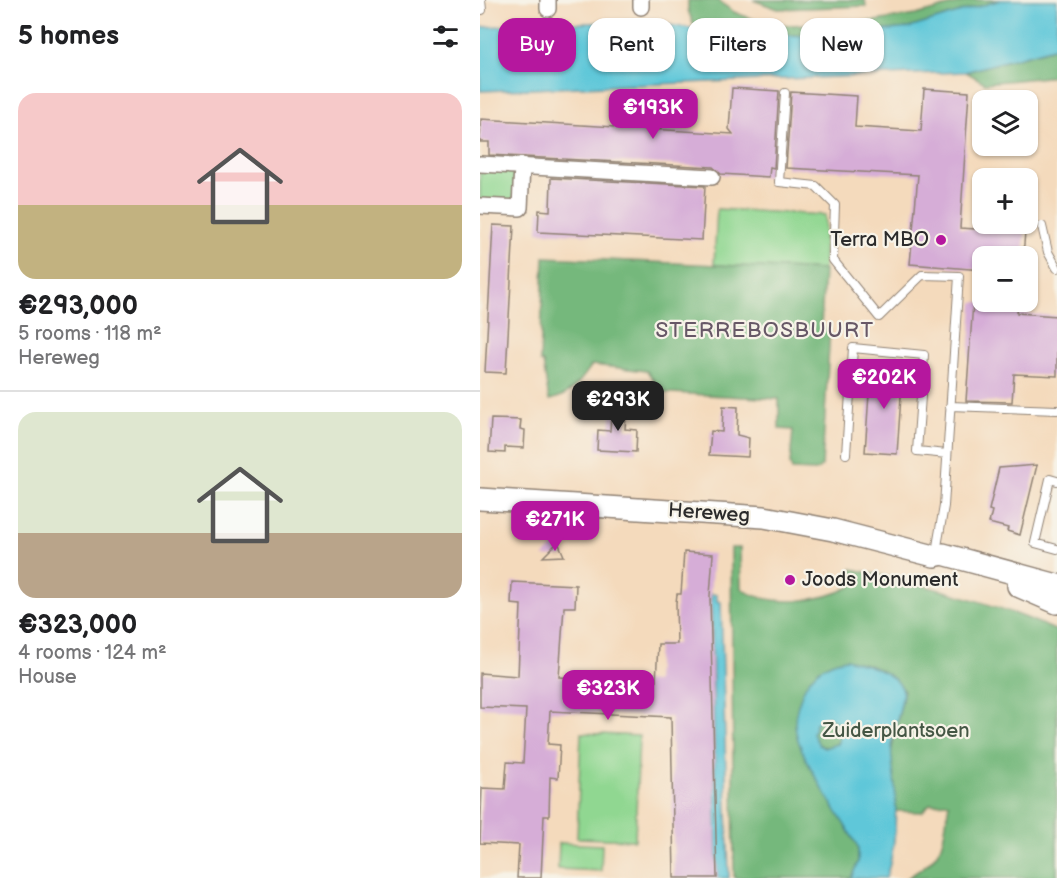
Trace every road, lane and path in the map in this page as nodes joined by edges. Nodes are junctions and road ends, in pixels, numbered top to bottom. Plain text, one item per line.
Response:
1 (481, 0) edge
2 (482, 10) dead end
3 (785, 93) dead end
4 (480, 164) edge
5 (522, 165) junction
6 (712, 177) dead end
7 (480, 206) edge
8 (1042, 226) dead end
9 (1057, 268) edge
10 (950, 406) junction
11 (1057, 410) edge
12 (846, 454) dead end
13 (947, 454) junction
14 (1057, 480) edge
15 (480, 499) edge
16 (1057, 549) edge
17 (934, 556) junction
18 (1057, 585) edge
19 (1057, 603) edge

1 - 2 lane
3 - 10 lane
4 - 5 street
5 - 6 street
5 - 7 street
8 - 9 lane
10 - 11 lane
10 - 13 lane
12 - 13 lane
13 - 17 lane
14 - 16 lane
15 - 17 main road, Hereweg
17 - 18 main road, Hereweg
17 - 19 main road, Hereweg

